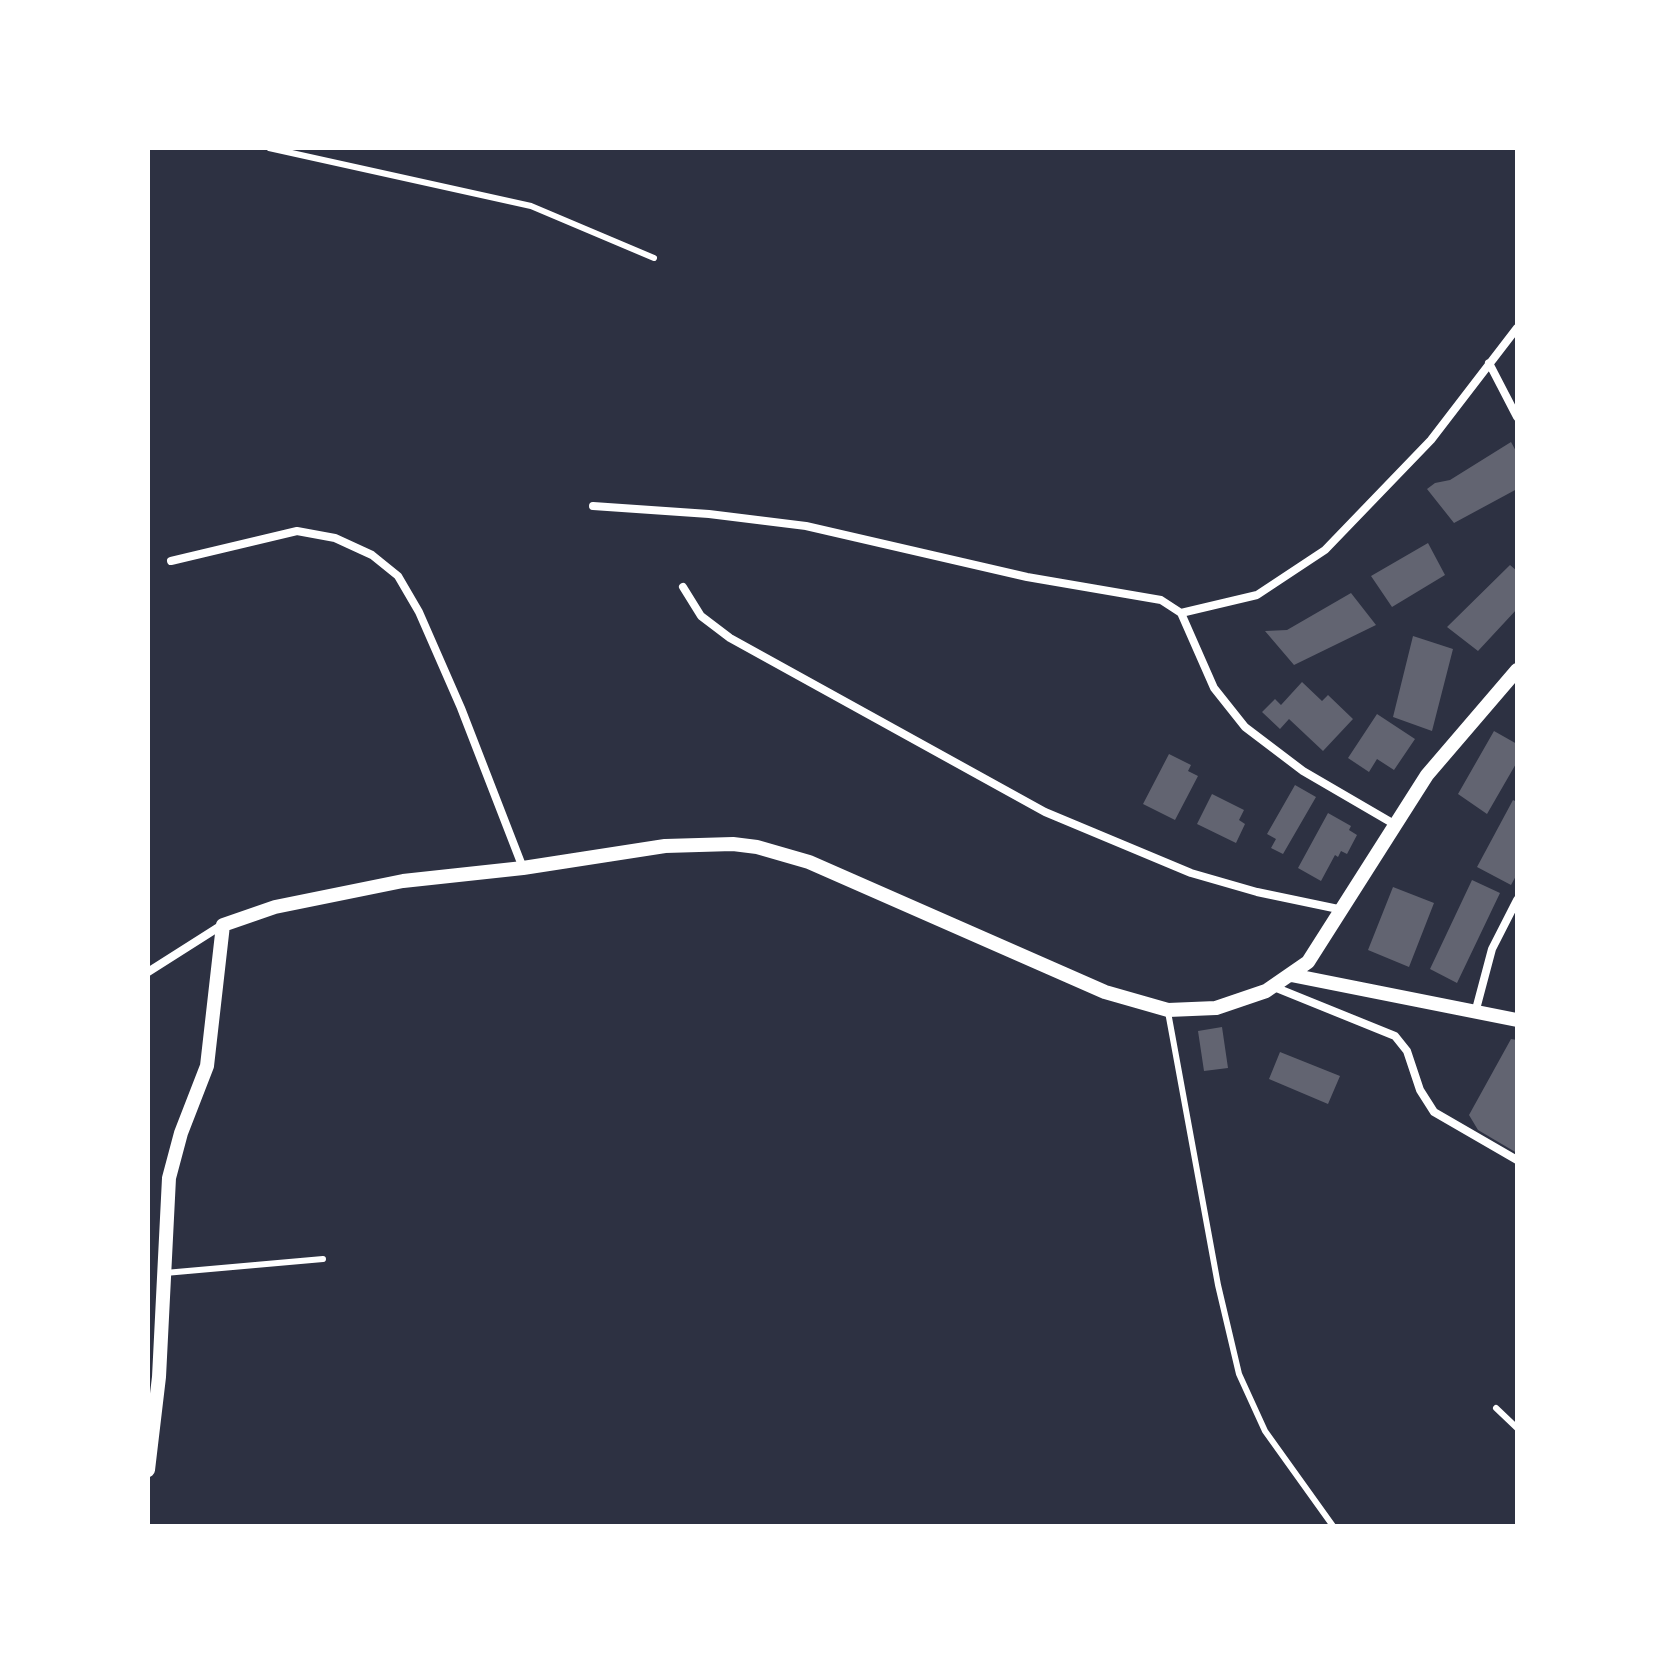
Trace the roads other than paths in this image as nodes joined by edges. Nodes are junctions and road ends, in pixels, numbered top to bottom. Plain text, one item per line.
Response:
1 (269, 148) edge
2 (654, 258) dead end
3 (1517, 328) edge
4 (1489, 363) junction
5 (1517, 417) edge
6 (593, 506) dead end
7 (171, 561) dead end
8 (683, 587) dead end
9 (1181, 613) junction
10 (1517, 670) edge
11 (1394, 824) junction
12 (523, 868) junction
13 (1517, 900) edge
14 (1343, 910) junction
15 (223, 925) junction
16 (148, 972) edge
17 (1291, 975) junction
18 (1274, 987) junction
19 (1168, 1010) junction
20 (1475, 1013) junction
21 (1517, 1020) edge
22 (1517, 1160) edge
23 (323, 1259) dead end
24 (165, 1273) junction
25 (1496, 1408) dead end
26 (1517, 1428) edge
27 (148, 1470) edge
28 (1333, 1526) edge

1 - 2 lane
3 - 4 street
4 - 5 street
4 - 9 street
6 - 9 street
7 - 12 street
8 - 14 street
9 - 11 street
10 - 11 street
11 - 14 street
12 - 15 street
12 - 19 street
13 - 20 street
14 - 17 street
15 - 16 street
15 - 24 street
17 - 18 street
17 - 20 street
18 - 19 street
18 - 22 street
19 - 28 lane
20 - 21 street
23 - 24 lane
24 - 27 street
25 - 26 lane

